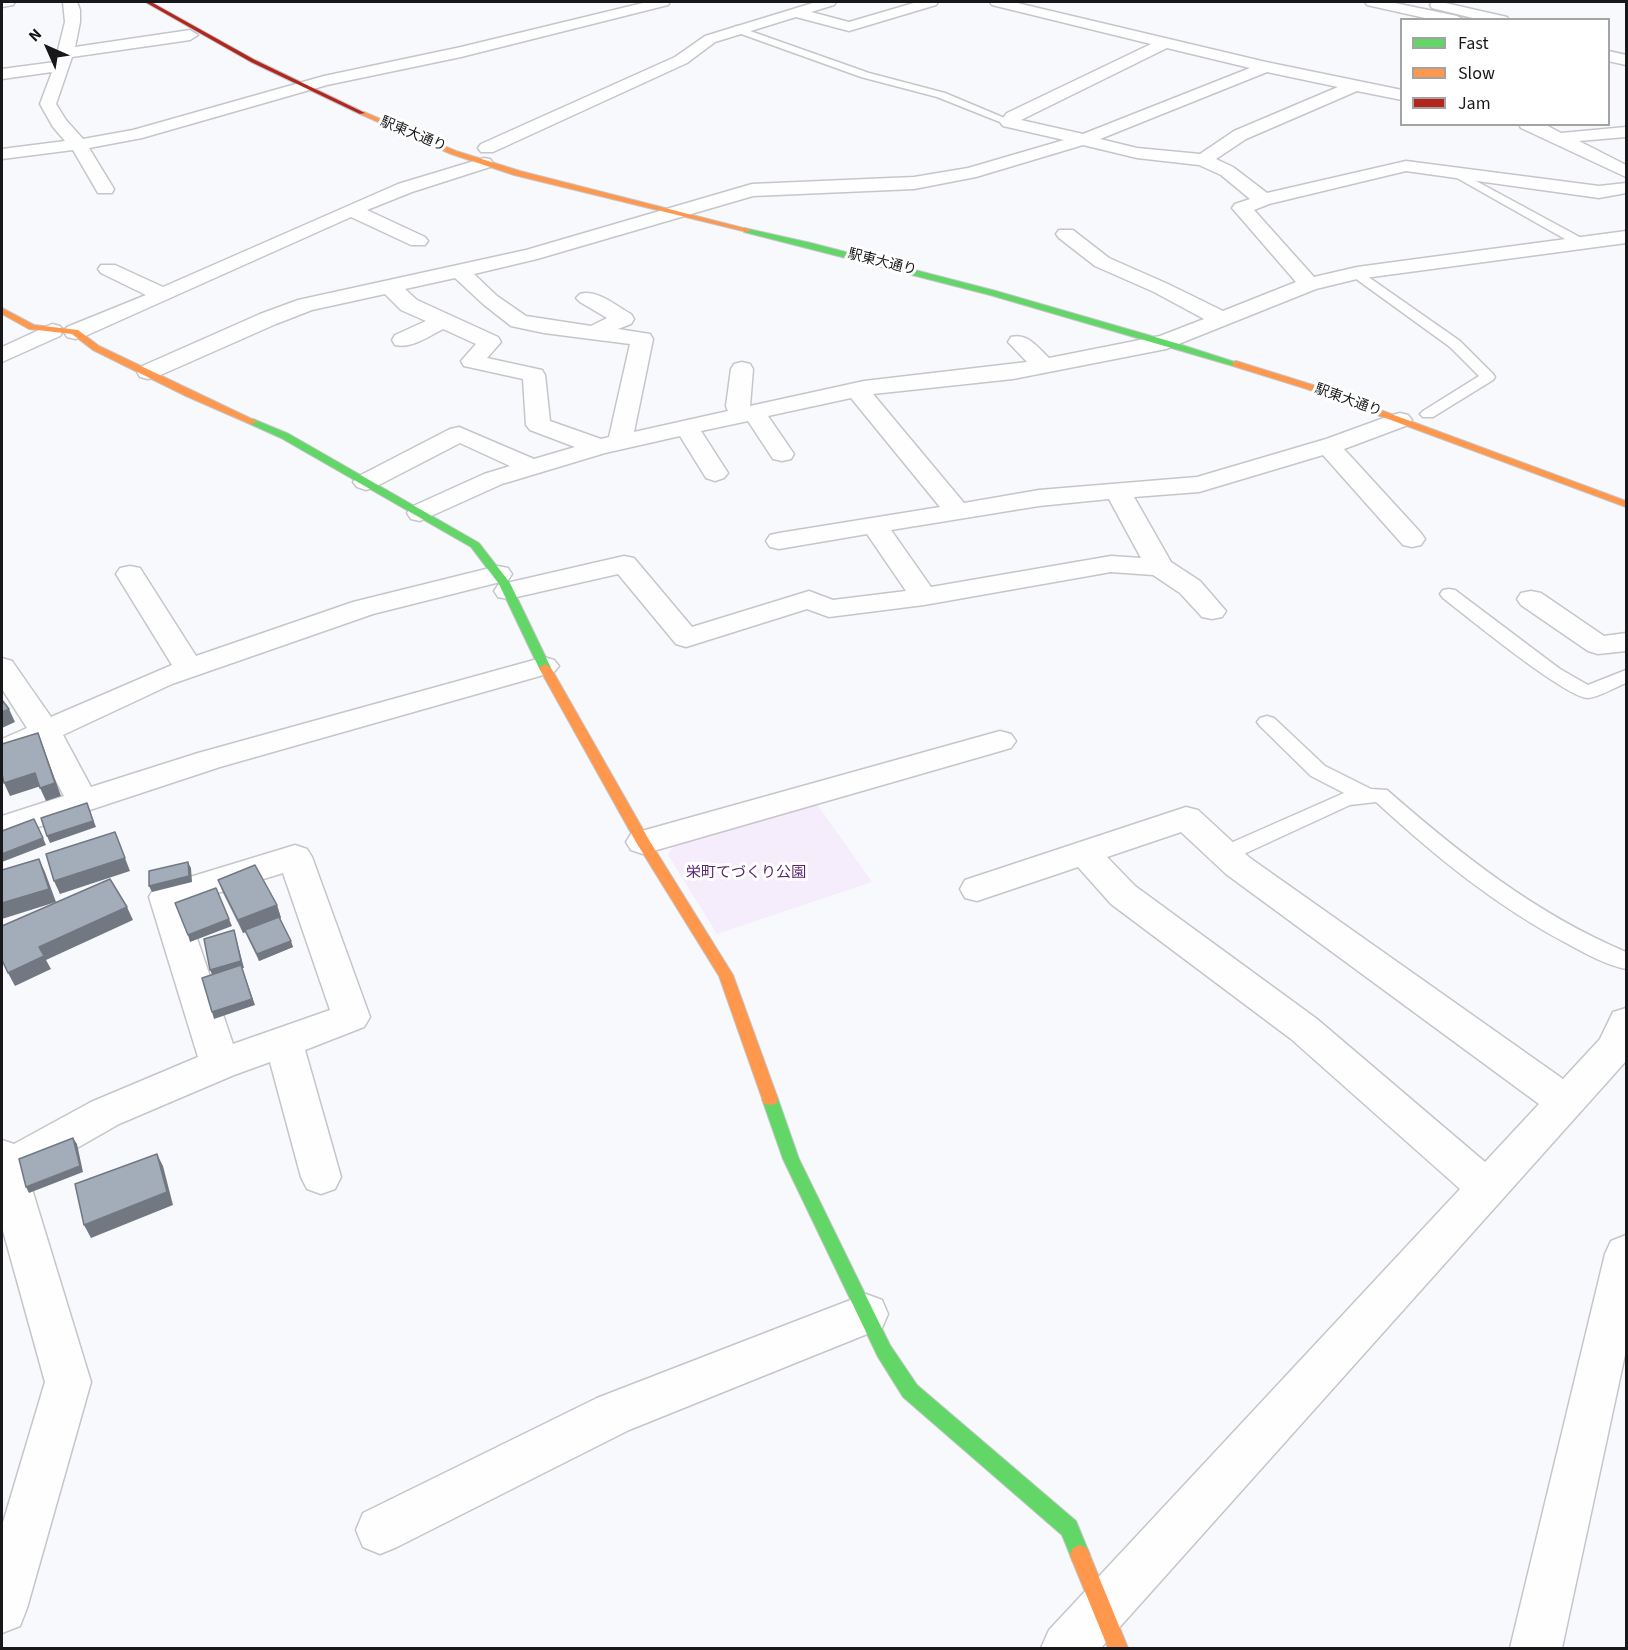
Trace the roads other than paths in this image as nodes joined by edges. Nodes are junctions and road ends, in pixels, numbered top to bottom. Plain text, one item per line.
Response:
1 (8, 2) edge
2 (70, 2) edge
3 (148, 2) edge
4 (170, 2) edge
5 (663, 2) edge
6 (829, 2) edge
7 (931, 2) edge
8 (996, 2) edge
9 (1372, 2) edge
10 (1421, 2) edge
11 (2, 3) edge
12 (794, 12) junction
13 (1448, 18) edge
14 (1493, 18) edge
15 (736, 29) junction
16 (190, 35) dead end
17 (1167, 42) junction
18 (1610, 44) edge
19 (1626, 48) edge
20 (1610, 56) edge
21 (63, 60) junction
22 (1626, 60) edge
23 (1266, 67) junction
24 (2, 74) edge
25 (324, 81) junction
26 (1354, 86) junction
27 (303, 87) junction
28 (1400, 95) edge
29 (400, 115) dead end
30 (1009, 122) junction
31 (1532, 126) edge
32 (1626, 132) edge
33 (1559, 138) junction
34 (1083, 140) junction
35 (78, 144) junction
36 (483, 152) junction
37 (2, 154) edge
38 (509, 155) dead end
39 (1203, 160) junction
40 (554, 169) dead end
41 (1454, 172) junction
42 (1626, 172) edge
43 (1626, 188) edge
44 (105, 189) dead end
45 (1263, 200) junction
46 (697, 206) junction
47 (351, 210) junction
48 (676, 212) junction
49 (1066, 234) dead end
50 (1626, 237) edge
51 (418, 241) dead end
52 (1583, 244) junction
53 (108, 269) dead end
54 (957, 269) dead end
55 (458, 270) junction
56 (1358, 273) junction
57 (1309, 284) junction
58 (388, 285) junction
59 (163, 295) junction
60 (587, 298) dead end
61 (2, 311) edge
62 (1223, 320) junction
63 (442, 321) junction
64 (52, 331) junction
65 (75, 332) junction
66 (594, 333) junction
67 (1183, 336) junction
68 (403, 340) dead end
69 (1019, 342) dead end
70 (2, 355) edge
71 (1044, 366) junction
72 (742, 369) dead end
73 (148, 372) junction
74 (857, 390) junction
75 (748, 414) junction
76 (1415, 415) junction
77 (1450, 422) dead end
78 (687, 428) junction
79 (609, 445) junction
80 (1328, 446) junction
81 (782, 454) dead end
82 (530, 466) junction
83 (715, 473) dead end
84 (366, 482) junction
85 (1118, 492) junction
86 (1626, 504) edge
87 (956, 510) junction
88 (420, 513) junction
89 (873, 525) junction
90 (1412, 539) dead end
91 (779, 541) dead end
92 (1160, 567) junction
93 (130, 574) dead end
94 (503, 582) junction
95 (1449, 594) dead end
96 (924, 597) junction
97 (1531, 599) dead end
98 (1212, 611) dead end
99 (1626, 642) edge
100 (544, 666) junction
101 (2, 667) edge
102 (189, 669) junction
103 (1626, 676) edge
104 (1267, 722) dead end
105 (45, 731) junction
106 (1000, 741) dead end
107 (2, 751) edge
108 (1368, 796) junction
109 (82, 800) junction
110 (2, 828) edge
111 (643, 842) junction
112 (1083, 853) junction
113 (1225, 854) junction
114 (977, 889) dead end
115 (1626, 961) edge
116 (284, 1042) junction
117 (1623, 1043) edge
118 (220, 1064) junction
119 (1565, 1102) junction
120 (3, 1163) edge
121 (321, 1177) dead end
122 (1487, 1188) junction
123 (1626, 1254) edge
124 (866, 1314) junction
125 (1619, 1322) edge
126 (380, 1530) dead end
127 (2, 1608) edge
128 (1110, 1630) edge
129 (1067, 1648) edge
130 (1536, 1648) edge

1 - 11 street
2 - 21 street
3 - 27 street, 駅東大通り
4 - 25 street, 駅東大通り
5 - 25 street
6 - 12 street
7 - 12 street
8 - 17 street
9 - 13 street
10 - 14 street
12 - 15 street
15 - 30 lane
15 - 36 street
16 - 21 street
17 - 23 street
17 - 30 street
18 - 19 street
20 - 22 street
21 - 24 street
21 - 35 street
23 - 26 street
23 - 34 street
25 - 27 street
25 - 29 street, 駅東大通り
26 - 28 street
26 - 39 street
27 - 35 street
27 - 36 street, 駅東大通り
30 - 34 street
31 - 33 street
32 - 33 street
33 - 42 street
34 - 39 street
34 - 46 street
35 - 37 street
35 - 44 street
36 - 38 street, 駅東大通り
36 - 47 street
36 - 48 street, 駅東大通り
39 - 45 street
40 - 46 street, 駅東大通り
41 - 43 street
41 - 45 street
41 - 52 lane
45 - 57 street
46 - 48 street
46 - 54 street, 駅東大通り
47 - 51 street
47 - 59 street
48 - 55 street
48 - 67 street, 駅東大通り
49 - 62 street
50 - 52 street
52 - 56 street
53 - 59 street
55 - 58 street
55 - 66 street
56 - 57 street
56 - 76 lane
57 - 62 street
58 - 63 street
58 - 73 street
59 - 65 street
60 - 66 street
61 - 64 street
62 - 67 street
63 - 68 street
63 - 79 street
64 - 65 street
64 - 70 street
65 - 73 street
66 - 79 street
67 - 71 street
67 - 76 street, 駅東大通り
69 - 71 street
71 - 74 street
72 - 75 street
73 - 84 street
74 - 75 street
74 - 87 street
75 - 78 street
75 - 81 street
76 - 77 street, 駅東大通り
76 - 80 street
76 - 86 street, 駅東大通り
78 - 79 street
78 - 83 street
79 - 82 street
80 - 85 street
80 - 90 street
82 - 84 street
82 - 88 street
84 - 88 street
85 - 87 street
85 - 92 street
87 - 89 street
88 - 94 street
89 - 91 street
89 - 96 street
92 - 96 street
92 - 98 street
93 - 102 street
94 - 96 street
94 - 100 street
94 - 102 street
95 - 103 lane
97 - 99 street
100 - 109 street
100 - 111 street
101 - 105 street
102 - 105 street
104 - 108 lane
105 - 107 street
105 - 109 street
106 - 111 street
108 - 113 lane
108 - 115 lane
109 - 110 street
111 - 124 street
112 - 113 street
112 - 114 street
112 - 122 street
113 - 119 street
116 - 118 street
116 - 118 street
116 - 121 street
117 - 119 street
118 - 120 street
119 - 122 street
120 - 127 street
122 - 128 street
123 - 125 street
124 - 126 street
124 - 128 street
125 - 130 street
128 - 129 street

